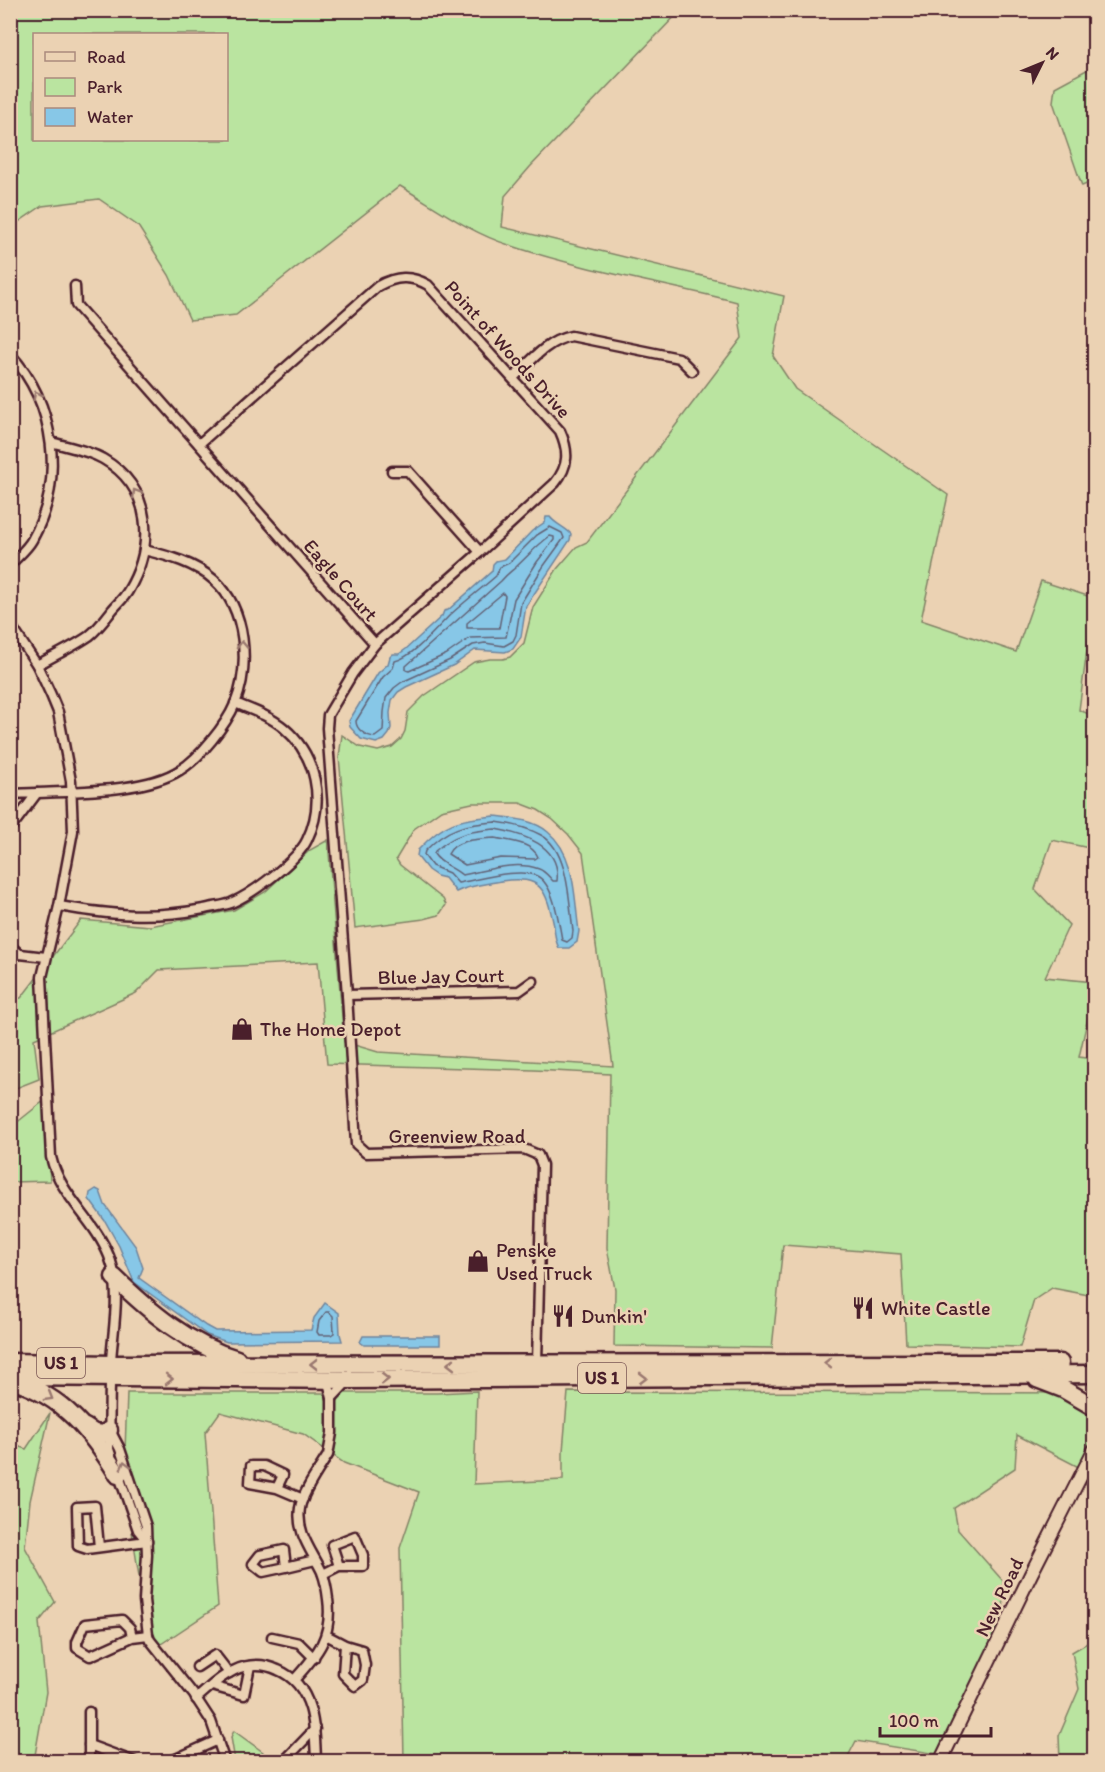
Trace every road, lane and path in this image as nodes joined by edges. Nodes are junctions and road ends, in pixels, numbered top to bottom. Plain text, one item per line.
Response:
1 (75, 286) dead end
2 (10, 354) edge
3 (692, 371) dead end
4 (513, 378) junction
5 (51, 442) junction
6 (199, 444) junction
7 (393, 471) dead end
8 (144, 550) junction
9 (480, 552) junction
10 (10, 565) edge
11 (10, 624) edge
12 (375, 644) junction
13 (37, 665) junction
14 (235, 703) junction
15 (71, 791) junction
16 (38, 792) junction
17 (10, 794) edge
18 (10, 829) edge
19 (59, 906) junction
20 (10, 946) edge
21 (20, 954) junction
22 (10, 956) edge
23 (46, 957) junction
24 (533, 981) dead end
25 (347, 995) junction
26 (114, 1284) junction
27 (10, 1362) edge
28 (537, 1363) junction
29 (1095, 1363) edge
30 (252, 1364) junction
31 (110, 1372) junction
32 (1095, 1374) edge
33 (1012, 1375) junction
34 (10, 1379) edge
35 (323, 1380) junction
36 (350, 1380) junction
37 (332, 1398) junction
38 (1095, 1407) edge
39 (82, 1425) junction
40 (109, 1430) junction
41 (1095, 1450) edge
42 (118, 1475) junction
43 (277, 1488) dead end
44 (303, 1499) junction
45 (147, 1541) junction
46 (99, 1547) junction
47 (315, 1560) junction
48 (339, 1566) dead end
49 (286, 1568) dead end
50 (323, 1574) junction
51 (148, 1635) junction
52 (326, 1635) junction
53 (132, 1637) junction
54 (272, 1637) dead end
55 (345, 1645) junction
56 (314, 1658) junction
57 (250, 1666) junction
58 (197, 1667) dead end
59 (229, 1673) junction
60 (294, 1680) junction
61 (212, 1686) junction
62 (196, 1699) junction
63 (89, 1712) dead end
64 (315, 1729) junction
65 (218, 1740) junction
66 (89, 1745) junction
67 (89, 1761) edge
68 (135, 1761) edge
69 (169, 1761) edge
70 (225, 1761) edge
71 (292, 1761) edge
72 (316, 1761) edge
73 (940, 1761) edge

1 - 6 street, Eagle Court
5 -> 2 street
3 - 4 street
4 - 6 street, Point of Woods Drive
4 - 9 street, Point of Woods Drive
8 -> 5 street
5 - 10 street
6 - 12 street, Eagle Court
7 - 9 street
8 - 13 street
14 -> 8 street
9 - 12 street, Point of Woods Drive
11 - 13 street
12 - 25 street, Eagle Court
13 - 15 street
14 - 15 street
14 - 19 street
15 - 16 street
15 - 19 street
16 - 17 street
16 - 18 street
19 - 23 street
20 - 21 street
21 - 22 street
21 - 23 street
23 - 26 street
24 - 25 street, Blue Jay Court
25 - 28 street, Greenview Road
26 - 30 highway
26 - 31 street
27 - 31 highway, US 1
29 -> 28 highway, US 1
28 -> 30 highway, US 1
30 - 31 highway, US 1
31 - 34 highway, US 1
31 -> 35 highway, US 1
31 - 40 street
32 - 33 highway, US 1
36 -> 33 highway, US 1
33 - 38 highway
34 -> 39 highway
35 - 36 highway, US 1
35 - 37 street
36 - 37 street
37 - 44 street
39 - 40 highway
39 - 42 highway
40 - 42 street
45 -> 40 street
41 - 73 street, New Road
42 - 45 street
43 - 44 street
44 - 47 street
45 - 46 street
45 - 51 street
46 - 46 street
47 - 49 street
47 - 50 street
48 - 50 street
50 - 52 street
51 - 53 street
51 - 62 street
52 - 55 street
52 - 56 street
53 - 53 street
54 - 56 street
55 - 55 street
56 - 60 street
57 - 59 street
57 - 60 street
57 - 61 street
58 - 59 street
59 - 61 street
60 - 64 street
61 - 62 street
62 - 65 street
63 - 66 street
64 - 71 street
64 - 72 street
65 - 69 street
65 - 70 street
66 - 67 street
66 - 68 street

